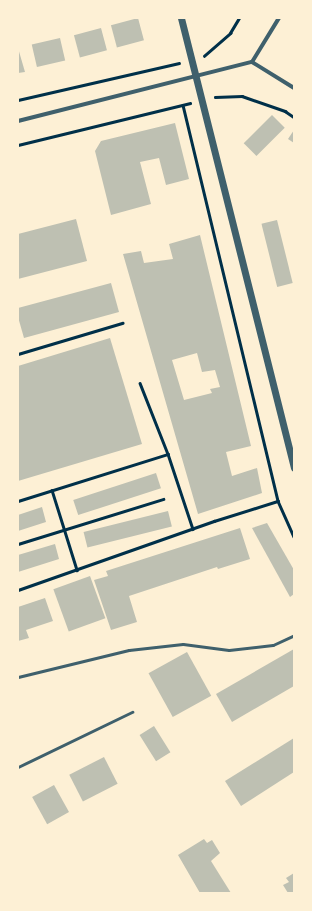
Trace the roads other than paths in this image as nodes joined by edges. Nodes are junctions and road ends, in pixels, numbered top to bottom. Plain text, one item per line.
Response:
1 (181, 18) edge
2 (278, 18) edge
3 (252, 62) junction
4 (196, 77) junction
5 (294, 88) edge
6 (18, 121) edge
7 (294, 468) edge
8 (294, 635) edge
9 (18, 677) edge
10 (132, 712) dead end
11 (18, 768) edge

1 - 4 street
2 - 3 street
3 - 4 street
3 - 5 street
4 - 6 street
4 - 7 street
8 - 9 lane
10 - 11 lane

